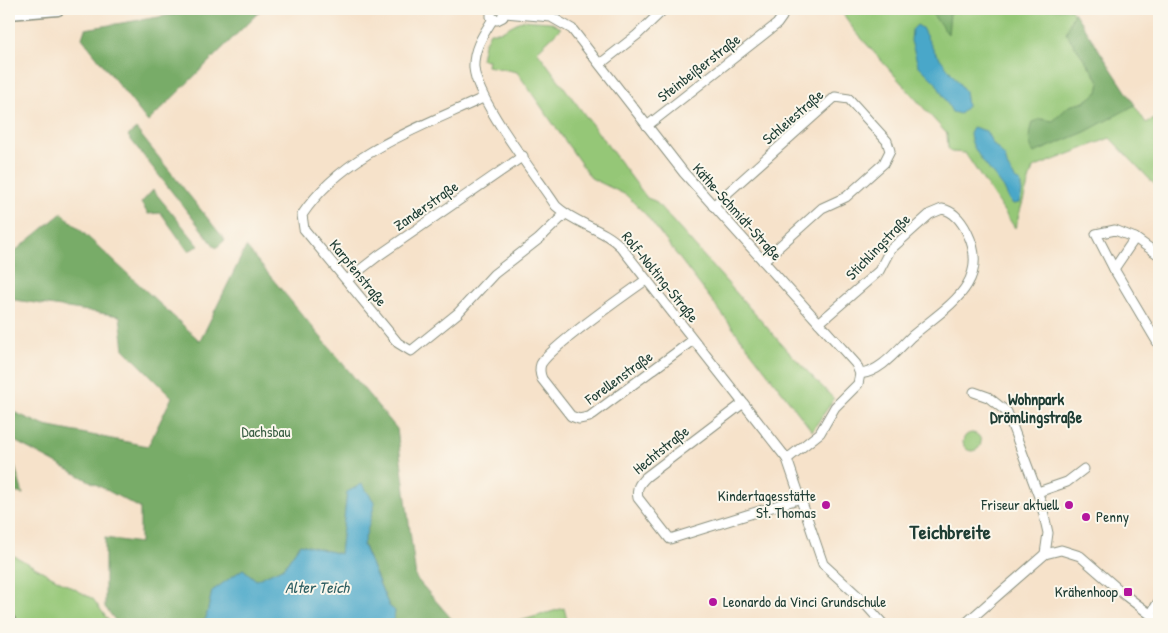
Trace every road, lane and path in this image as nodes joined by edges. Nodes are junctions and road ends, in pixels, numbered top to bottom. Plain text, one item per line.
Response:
1 (58, 9) edge
2 (490, 9) edge
3 (664, 9) edge
4 (783, 9) edge
5 (504, 11) edge
6 (9, 13) edge
7 (493, 19) junction
8 (600, 64) junction
9 (483, 98) junction
10 (647, 126) junction
11 (523, 156) junction
12 (714, 206) junction
13 (565, 214) junction
14 (1134, 238) junction
15 (1159, 255) edge
16 (763, 261) junction
17 (1114, 269) junction
18 (347, 280) junction
19 (646, 280) junction
20 (819, 323) junction
21 (693, 340) junction
22 (1159, 345) edge
23 (860, 374) junction
24 (974, 392) dead end
25 (742, 404) junction
26 (787, 459) junction
27 (1084, 469) dead end
28 (1038, 492) junction
29 (801, 498) junction
30 (1045, 554) junction
31 (1159, 600) edge
32 (1151, 614) junction
33 (9, 620) edge
34 (1159, 621) edge
35 (10, 624) edge
36 (883, 624) edge
37 (965, 624) edge

1 - 6 main road
2 - 7 street
3 - 8 street
4 - 10 street, Steinbeißerstraße
5 - 7 street, Rolf-Nolting-Straße
5 - 8 street, Käthe-Schmidt-Straße
7 - 9 street, Rolf-Nolting-Straße
8 - 10 street, Käthe-Schmidt-Straße
9 - 11 street, Rolf-Nolting-Straße
9 - 18 street, Karpfenstraße
10 - 12 street, Käthe-Schmidt-Straße
11 - 13 street, Rolf-Nolting-Straße
11 - 18 street, Zanderstraße
12 - 16 street, Käthe-Schmidt-Straße
12 - 16 street, Schleiestraße
13 - 18 street, Karpfenstraße
13 - 19 street, Rolf-Nolting-Straße
14 - 15 street
14 - 17 street
14 - 17 street
16 - 20 street, Käthe-Schmidt-Straße
17 - 22 street
19 - 21 street, Rolf-Nolting-Straße
19 - 21 street, Forellenstraße
20 - 23 street, Käthe-Schmidt-Straße
20 - 23 street, Stichlingstraße
21 - 25 street, Rolf-Nolting-Straße
23 - 26 street
24 - 28 street
25 - 26 street, Rolf-Nolting-Straße
25 - 29 street, Hechtstraße
26 - 29 street, Rolf-Nolting-Straße
27 - 28 street
28 - 30 street
29 - 36 street, Rolf-Nolting-Straße
30 - 32 street
30 - 37 street
31 - 32 street
32 - 34 street
33 - 35 street

